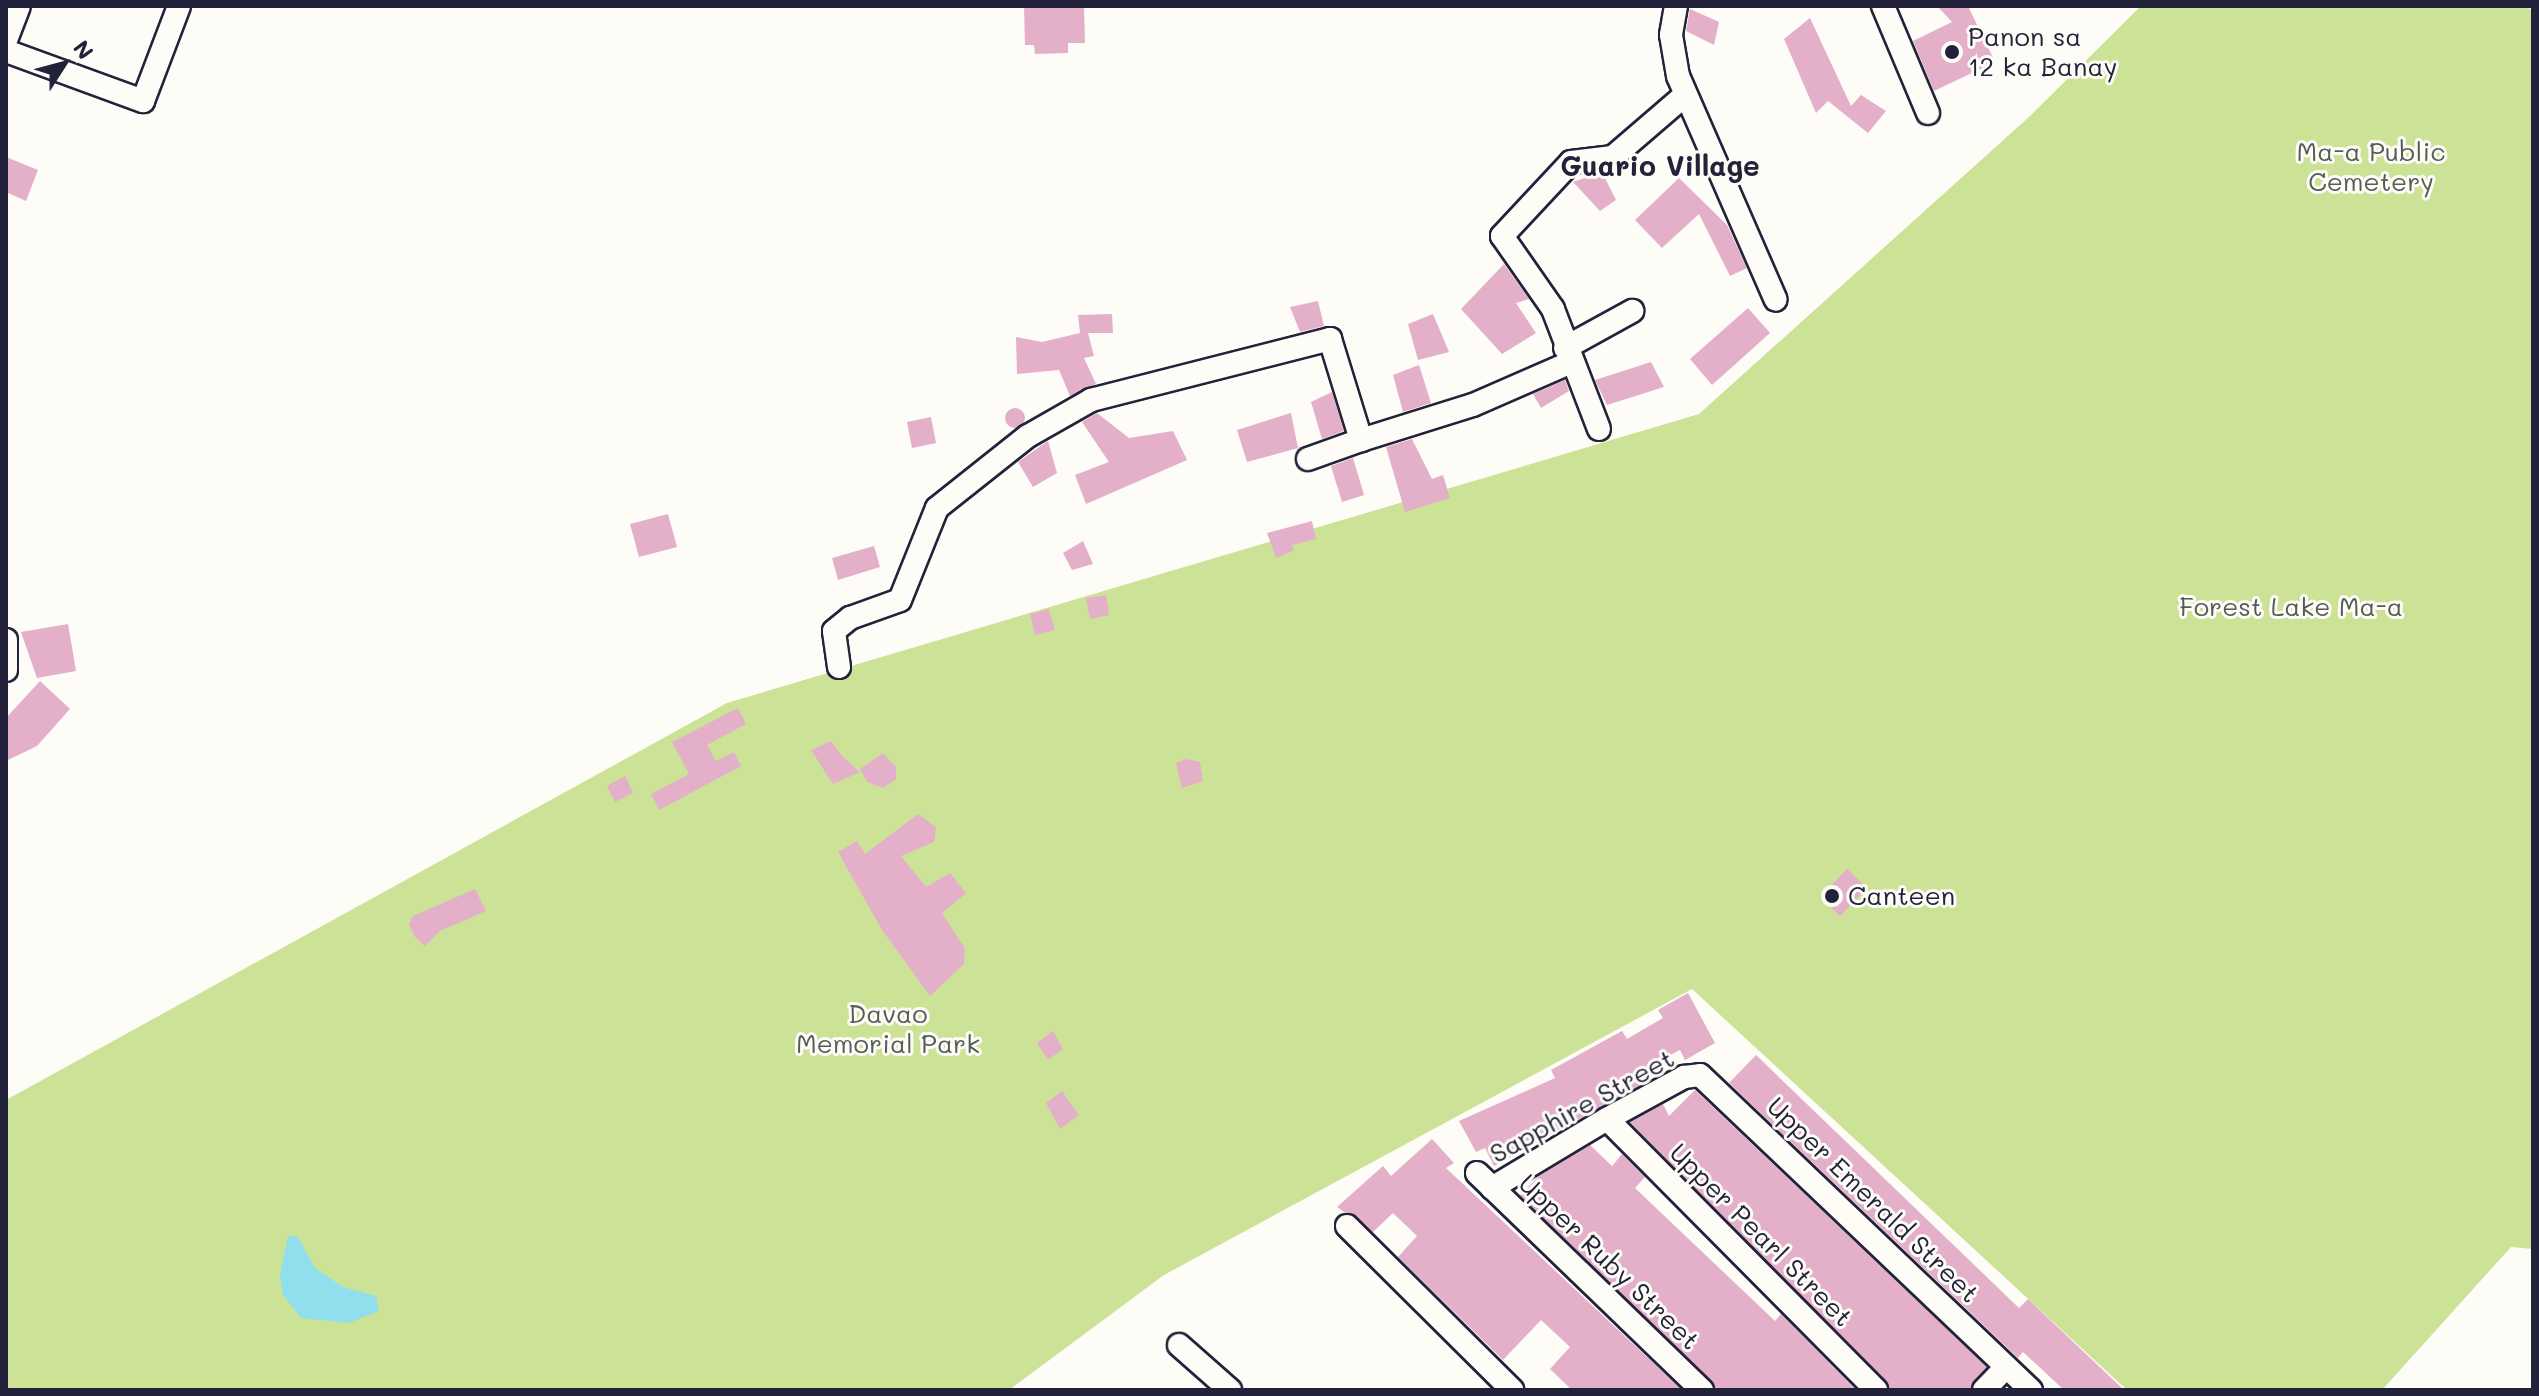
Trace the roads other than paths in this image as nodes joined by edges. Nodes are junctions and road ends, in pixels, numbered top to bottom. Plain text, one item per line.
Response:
1 (19, 6) edge
2 (179, 6) edge
3 (1676, 6) edge
4 (1883, 6) edge
5 (6, 40) edge
6 (6, 51) edge
7 (1685, 95) junction
8 (1928, 113) dead end
9 (1776, 300) dead end
10 (1632, 311) dead end
11 (1567, 356) junction
12 (1599, 429) dead end
13 (1361, 440) junction
14 (1308, 459) dead end
15 (6, 640) edge
16 (839, 667) dead end
17 (6, 670) edge
18 (1700, 1075) joint
19 (1607, 1119) junction
20 (1484, 1181) joint
21 (1347, 1226) dead end
22 (1179, 1345) dead end
23 (2005, 1368) junction
24 (1230, 1390) edge
25 (1512, 1390) edge
26 (1702, 1390) edge
27 (1876, 1390) edge
28 (1984, 1390) edge
29 (2031, 1390) edge

1 - 5 street
2 - 6 street
3 - 7 street
4 - 8 street
7 - 9 street
7 - 11 street
10 - 11 street
11 - 12 street
11 - 13 street
13 - 14 street
13 - 16 street
15 - 17 street
18 - 19 street, Sapphire Street
18 - 23 street, Upper Emerald Street
19 - 20 street, Sapphire Street
19 - 27 street, Upper Pearl Street
20 - 26 street, Upper Ruby Street
21 - 25 street
22 - 24 street
23 - 28 street
23 - 29 street, Upper Emerald Street

